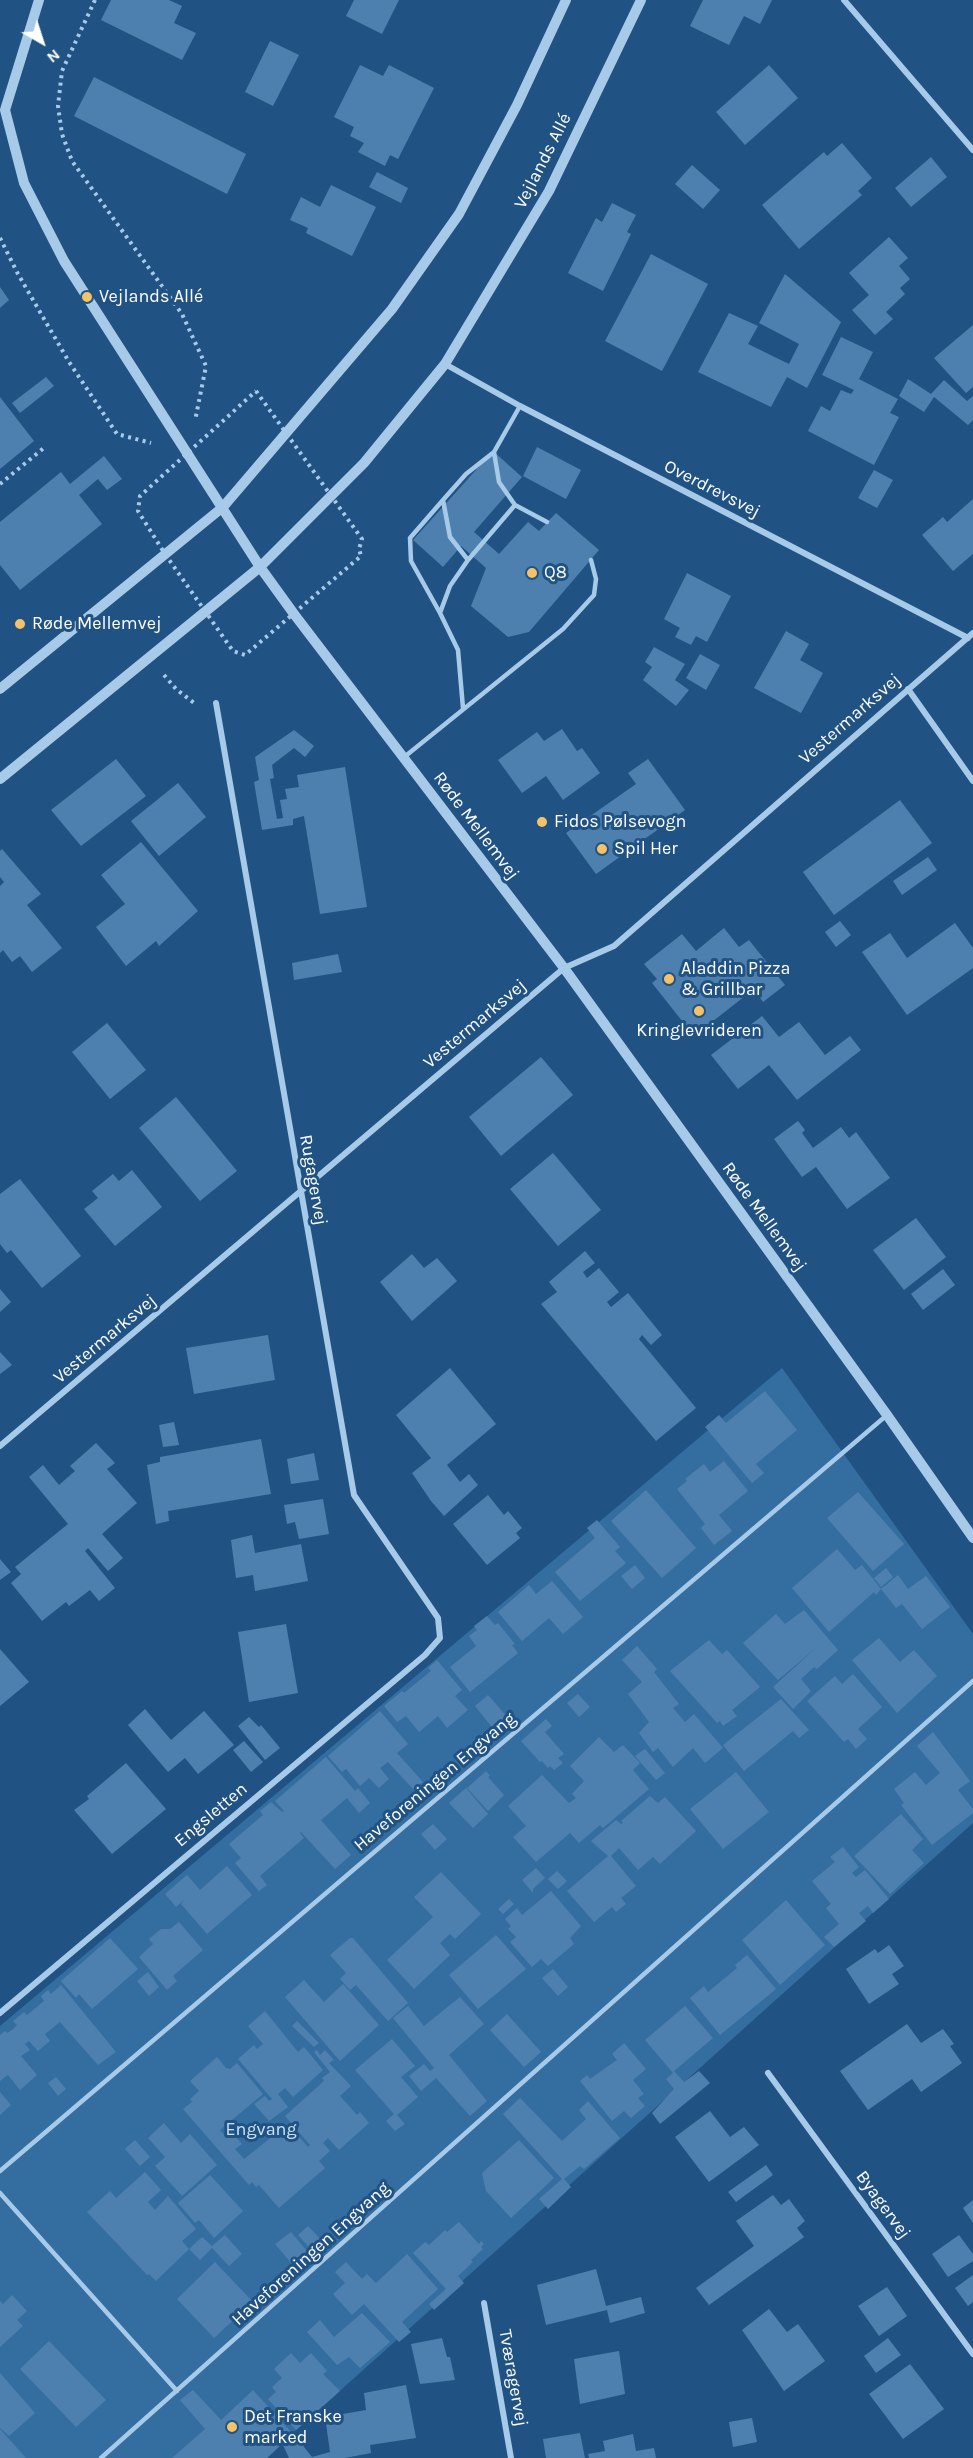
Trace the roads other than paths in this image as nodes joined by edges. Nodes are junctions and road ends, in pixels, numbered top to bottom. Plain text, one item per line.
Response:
1 (39, 0) edge
2 (566, 0) edge
3 (641, 0) edge
4 (844, 0) edge
5 (3, 110) edge
6 (973, 150) edge
7 (445, 364) junction
8 (520, 406) junction
9 (494, 452) junction
10 (443, 500) junction
11 (514, 505) junction
12 (223, 507) junction
13 (547, 522) dead end
14 (468, 560) junction
15 (591, 560) dead end
16 (260, 567) junction
17 (440, 613) junction
18 (970, 635) edge
19 (0, 689) edge
20 (908, 689) junction
21 (216, 703) dead end
22 (463, 708) junction
23 (403, 758) junction
24 (0, 779) edge
25 (973, 782) edge
26 (564, 968) junction
27 (300, 1194) junction
28 (887, 1415) junction
29 (0, 1446) edge
30 (973, 1538) edge
31 (440, 1638) joint
32 (973, 1681) edge
33 (0, 2013) edge
34 (768, 2073) dead end
35 (0, 2170) edge
36 (0, 2193) edge
37 (484, 2304) dead end
38 (973, 2354) edge
39 (177, 2391) junction
40 (101, 2458) edge
41 (511, 2458) edge

1 - 5 street
2 - 12 street
3 - 7 street, Vejlands Allé
4 - 6 street
5 - 12 street, Røde Mellemvej
7 - 8 street, Overdrevsvej
7 - 16 street, Vejlands Allé
8 - 9 lane
8 - 18 street, Overdrevsvej
9 - 10 lane
9 - 11 lane
10 - 14 lane
10 - 17 lane
11 - 13 lane
11 - 14 lane
12 - 16 street, Røde Mellemvej
12 - 19 street
14 - 17 lane
15 - 22 lane
16 - 23 street, Røde Mellemvej
16 - 24 street, Vejlands Allé
17 - 22 lane
18 - 20 street, Vestermarksvej
20 - 25 street
20 - 26 street, Vestermarksvej
21 - 27 street, Rugagervej
22 - 23 lane
23 - 26 street, Røde Mellemvej
26 - 27 street, Vestermarksvej
26 - 28 street, Røde Mellemvej
27 - 29 street, Vestermarksvej
27 - 31 street, Rugagervej
28 - 30 street, Røde Mellemvej
28 - 35 lane, Haveforeningen Engvang
31 - 33 street, Engsletten
32 - 39 lane, Haveforeningen Engvang
34 - 38 street, Byagervej
36 - 39 lane
37 - 41 street, Tværagervej
39 - 40 lane, Haveforeningen Engvang

